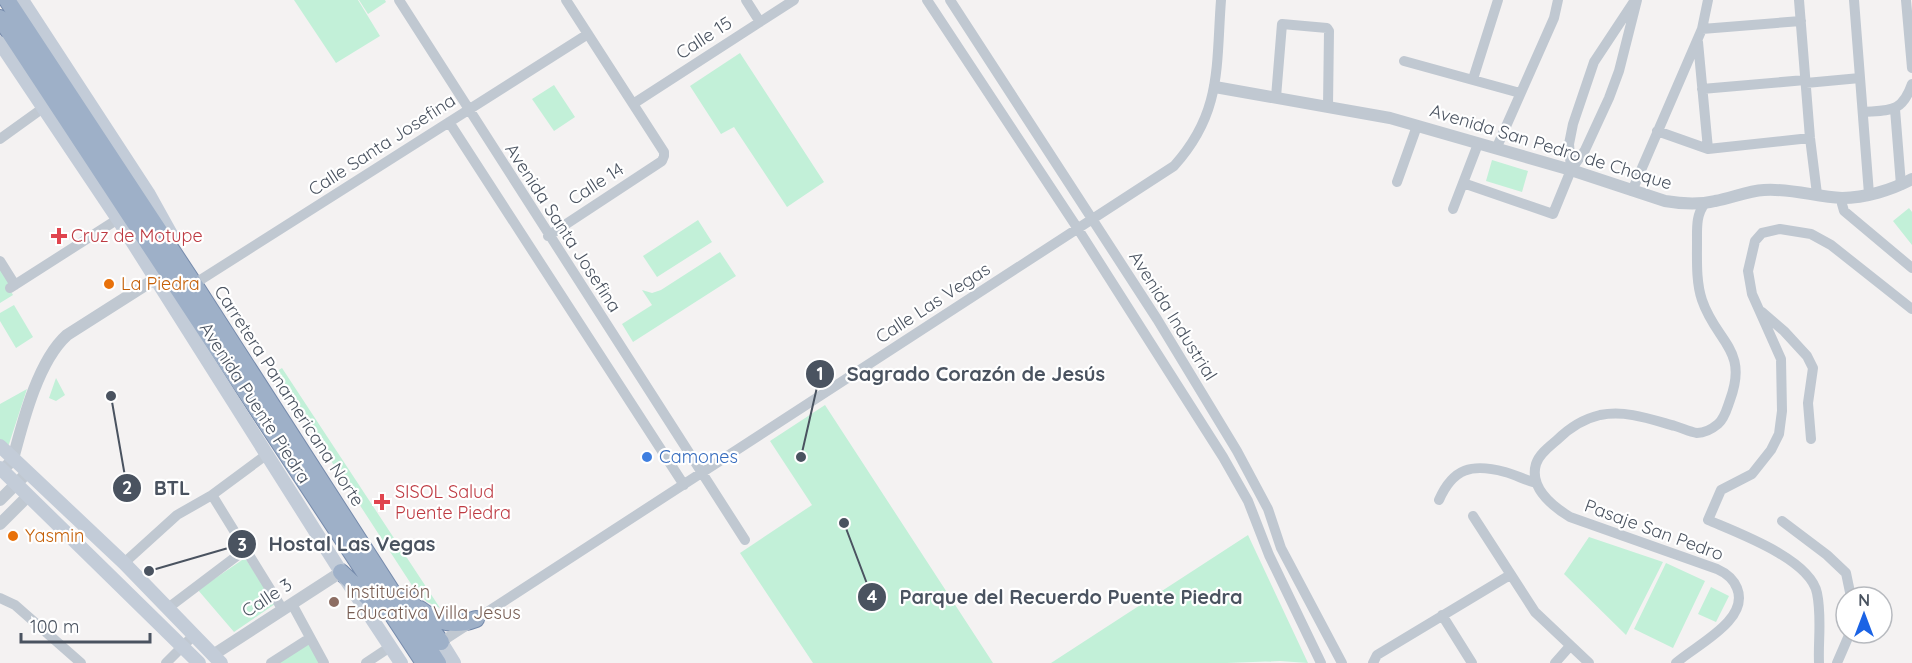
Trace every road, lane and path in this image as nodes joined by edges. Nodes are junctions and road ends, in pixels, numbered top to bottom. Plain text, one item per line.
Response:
1 (7, 0) edge
2 (22, 0) edge
3 (399, 0) edge
4 (566, 0) edge
5 (746, 0) edge
6 (794, 0) edge
7 (927, 0) edge
8 (950, 0) edge
9 (1221, 0) edge
10 (1498, 0) edge
11 (1558, 0) edge
12 (1636, 0) edge
13 (1708, 0) edge
14 (1799, 0) edge
15 (1854, 0) edge
16 (1906, 0) edge
17 (0, 18) edge
18 (1801, 21) junction
19 (760, 22) junction
20 (588, 34) junction
21 (1700, 34) junction
22 (0, 43) edge
23 (1404, 61) dead end
24 (1912, 68) edge
25 (1860, 78) junction
26 (1473, 79) junction
27 (1805, 82) junction
28 (1912, 84) edge
29 (1215, 87) junction
30 (1702, 89) junction
31 (1520, 93) junction
32 (1276, 97) junction
33 (1909, 101) edge
34 (633, 104) junction
35 (1328, 106) junction
36 (43, 108) junction
37 (1895, 109) junction
38 (468, 110) junction
39 (1863, 112) junction
40 (449, 122) junction
41 (1418, 126) junction
42 (1656, 131) junction
43 (1810, 138) junction
44 (0, 139) edge
45 (1478, 144) junction
46 (1496, 149) junction
47 (1708, 149) junction
48 (1571, 170) junction
49 (1397, 182) dead end
50 (1907, 182) edge
51 (1463, 183) junction
52 (1632, 191) junction
53 (1817, 194) junction
54 (1869, 194) junction
55 (1843, 198) junction
56 (1706, 203) junction
57 (1453, 209) dead end
58 (118, 219) junction
59 (1092, 221) junction
60 (1078, 230) junction
61 (548, 236) junction
62 (173, 237) joint
63 (0, 261) edge
64 (1912, 268) edge
65 (154, 279) junction
66 (191, 279) junction
67 (1912, 309) edge
68 (1762, 312) junction
69 (1811, 439) dead end
70 (0, 446) edge
71 (266, 455) junction
72 (13, 459) junction
73 (1, 469) edge
74 (27, 473) junction
75 (701, 473) junction
76 (1536, 483) junction
77 (16, 484) junction
78 (684, 484) junction
79 (212, 495) junction
80 (28, 496) junction
81 (0, 500) edge
82 (1439, 500) dead end
83 (1473, 516) dead end
84 (343, 518) junction
85 (1782, 521) dead end
86 (0, 524) edge
87 (98, 539) junction
88 (745, 540) dead end
89 (246, 549) junction
90 (86, 550) junction
91 (124, 563) junction
92 (341, 572) junction
93 (1510, 575) junction
94 (1848, 585) edge
95 (0, 598) edge
96 (410, 601) junction
97 (287, 607) junction
98 (168, 608) junction
99 (1442, 615) junction
100 (476, 619) junction
101 (398, 624) junction
102 (194, 635) junction
103 (310, 638) junction
104 (441, 642) junction
105 (1845, 645) edge
106 (1570, 646) junction
107 (182, 647) junction
108 (390, 647) junction
109 (217, 659) edge
110 (1377, 660) edge
111 (81, 663) edge
112 (166, 663) edge
113 (199, 663) edge
114 (271, 663) edge
115 (324, 663) edge
116 (366, 663) edge
117 (401, 663) edge
118 (424, 663) edge
119 (438, 663) edge
120 (454, 663) edge
121 (1321, 663) edge
122 (1342, 663) edge
123 (1472, 663) edge
124 (1555, 663) edge
125 (1589, 663) edge
126 (1676, 663) edge
127 (1819, 663) edge
128 (1837, 663) edge

1 - 66 highway, Carretera Panamericana Norte
2 - 62 main road
3 - 38 street, Avenida Santa Josefina
4 - 20 street
5 - 19 street
6 - 19 street, Calle 15
7 - 60 street
8 - 59 street, Avenida Industrial
9 - 29 street, Calle Las Vegas
10 - 26 street
11 - 31 street
12 - 48 street
12 - 48 street
13 - 21 street
14 - 18 street
15 - 25 street
16 - 24 street
17 - 101 highway, Carretera Panamericana Norte
18 - 21 street
18 - 27 street
19 - 34 street, Calle 15
20 - 34 street
20 - 38 street, Calle Santa Josefina
21 - 30 street
21 - 42 street
22 - 36 main road, Avenida Puente Piedra
23 - 26 street
25 - 27 street
25 - 39 street
26 - 31 street
27 - 30 street
27 - 43 street
28 - 33 street
29 - 32 street, Avenida San Pedro de Choque
29 - 59 street, Calle Las Vegas
30 - 47 street
31 - 46 street
32 - 35 street, Avenida San Pedro de Choque
32 - 35 street
33 - 37 street
34 - 61 street, Calle 14
35 - 41 street, Avenida San Pedro de Choque
36 - 44 street
36 - 58 main road, Avenida Puente Piedra
37 - 39 street
37 - 50 street
38 - 40 street, Calle Santa Josefina
38 - 61 street, Avenida Santa Josefina
39 - 54 street
40 - 66 street, Calle Santa Josefina
40 - 78 street
41 - 45 street, Avenida San Pedro de Choque
41 - 49 street
42 - 47 street
42 - 52 street
43 - 47 street
43 - 53 street
45 - 46 street, Avenida San Pedro de Choque
45 - 51 street
46 - 48 street, Avenida San Pedro de Choque
48 - 51 street
48 - 52 street, Avenida San Pedro de Choque
50 - 54 street, Avenida San Pedro de Choque
51 - 57 street
52 - 56 street, Avenida San Pedro de Choque
53 - 55 street, Avenida San Pedro de Choque
53 - 56 street, Avenida San Pedro de Choque
54 - 55 street, Avenida San Pedro de Choque
55 - 64 street
56 - 76 street
58 - 63 street
58 - 65 main road, Avenida Puente Piedra
59 - 60 street, Calle Las Vegas
59 - 122 street, Avenida Industrial
60 - 75 street, Calle Las Vegas
60 - 121 street
61 - 75 street, Avenida Santa Josefina
62 - 66 highway
65 - 71 main road, Avenida Puente Piedra
65 - 72 street
66 - 84 highway, Carretera Panamericana Norte
67 - 68 street
68 - 69 street
68 - 127 street
70 - 72 main road
71 - 79 street
71 - 92 main road, Avenida Puente Piedra
72 - 73 street
72 - 74 main road
73 - 77 main road
74 - 77 street
74 - 87 main road
75 - 78 street, Calle Las Vegas
75 - 88 street, Avenida Santa Josefina
76 - 82 street
76 - 126 street, Pasaje San Pedro
77 - 80 main road
77 - 81 street
78 - 100 street, Calle Las Vegas
79 - 89 street
79 - 91 street
80 - 86 street
80 - 90 main road
83 - 93 street
84 - 96 highway
84 - 119 highway, Carretera Panamericana Norte
85 - 94 street
87 - 90 main road
87 - 91 main road
89 - 97 street
89 - 98 street
90 - 107 main road
91 - 98 main road
92 - 97 street, Calle 3
92 - 101 highway
92 - 108 main road, Avenida Puente Piedra
93 - 99 street
93 - 106 street
95 - 111 street
96 - 100 highway
96 - 104 highway
97 - 103 street
97 - 109 street, Calle 3
98 - 102 main road
99 - 110 street
99 - 123 street
100 - 104 street, Calle Las Vegas
101 - 118 highway, Carretera Panamericana Norte
102 - 107 street
102 - 109 main road
103 - 114 street
103 - 115 street
104 - 120 main road
105 - 128 street
106 - 124 street
106 - 125 street
107 - 112 street
107 - 113 main road
108 - 116 street
108 - 117 main road, Avenida Puente Piedra

